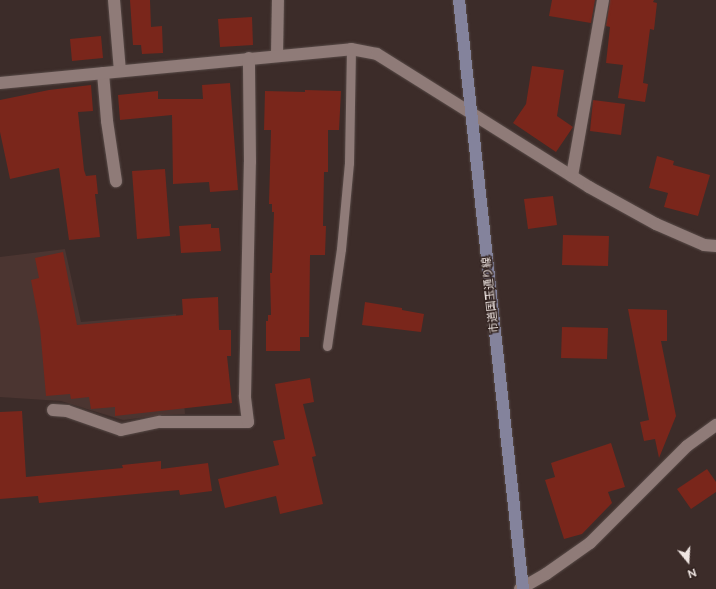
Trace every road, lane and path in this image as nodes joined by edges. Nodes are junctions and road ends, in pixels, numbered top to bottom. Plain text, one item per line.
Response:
1 (114, 0) edge
2 (278, 0) edge
3 (459, 0) edge
4 (603, 0) edge
5 (350, 49) junction
6 (277, 55) junction
7 (249, 58) junction
8 (120, 71) junction
9 (103, 73) junction
10 (0, 84) edge
11 (472, 113) junction
12 (572, 176) junction
13 (116, 181) dead end
14 (716, 246) edge
15 (327, 346) dead end
16 (53, 410) dead end
17 (716, 425) edge
18 (522, 588) edge

1 - 8 street
2 - 6 street
3 - 11 street, 市道国玉通り線
4 - 12 street
5 - 6 street
5 - 11 street
5 - 15 lane
6 - 7 street
7 - 8 street
7 - 16 street
8 - 9 street
9 - 10 street
9 - 13 street
11 - 12 street
11 - 18 street, 市道国玉通り線
12 - 14 street
17 - 18 street

